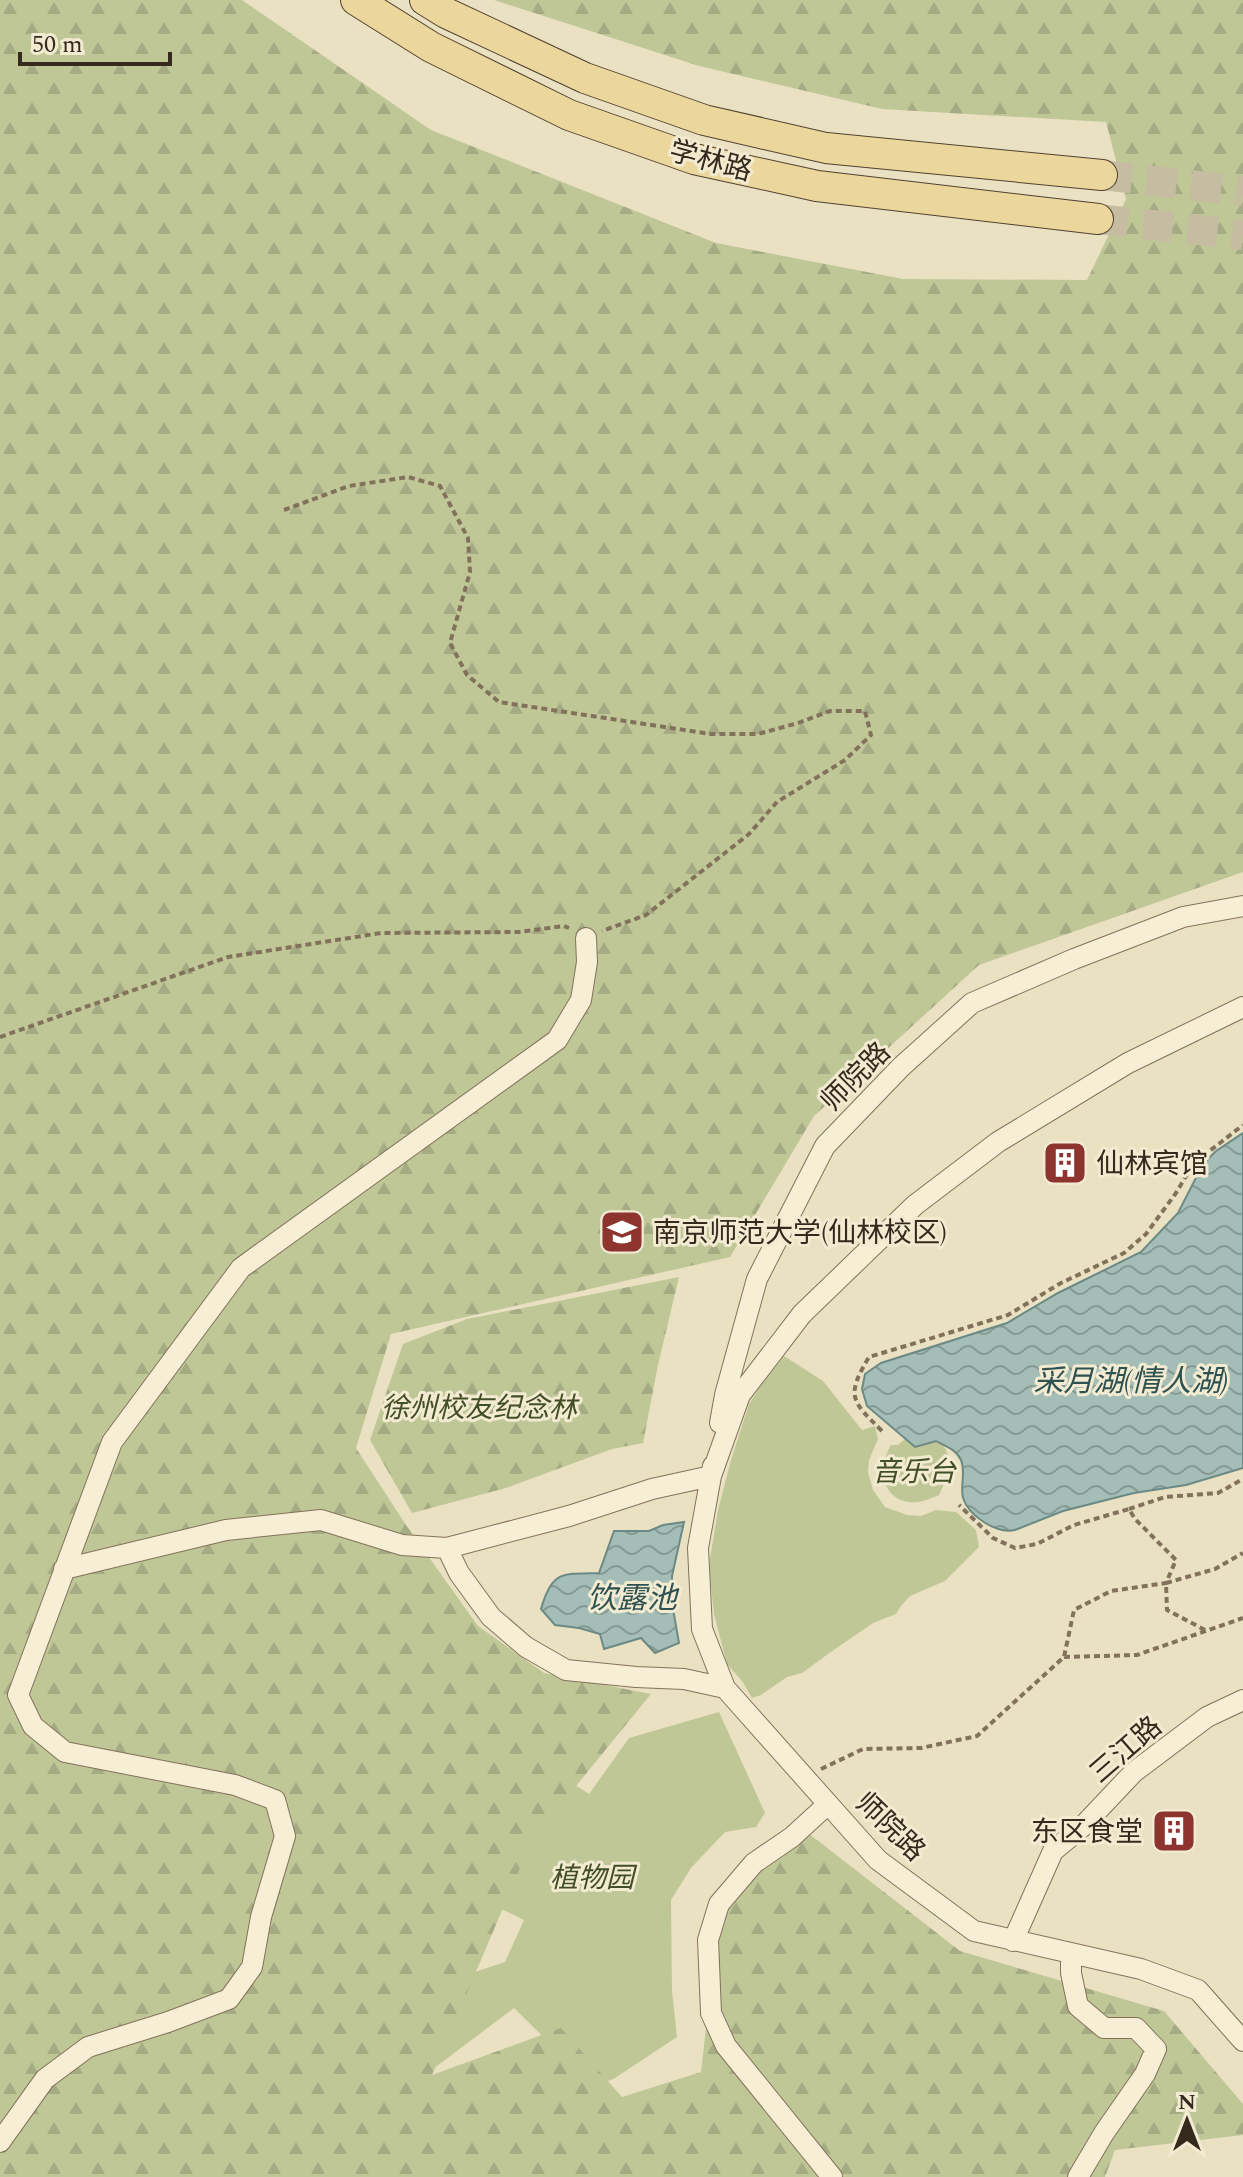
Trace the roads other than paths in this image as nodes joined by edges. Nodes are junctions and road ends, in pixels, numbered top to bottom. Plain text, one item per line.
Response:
1 (356, 0) edge
2 (425, 0) edge
3 (1102, 175) tunnel mouth
4 (1098, 219) tunnel mouth
5 (1243, 906) edge
6 (586, 938) road end
7 (1243, 1007) edge
8 (711, 1476) junction
9 (447, 1548) junction
10 (64, 1569) junction
11 (725, 1688) junction
12 (1243, 1700) edge
13 (828, 1804) junction
14 (1013, 1941) junction
15 (1071, 1953) junction
16 (1243, 2041) edge
17 (0, 2142) edge
18 (832, 2177) edge
19 (1078, 2177) edge

1 - 4 main road, 学林路
2 - 3 main road, 学林路
5 - 8 street, 师院路
6 - 10 street
7 - 8 street, 师院路
8 - 9 street
8 - 11 street, 师院路
9 - 10 street
9 - 11 street
10 - 17 street
11 - 13 street, 师院路
12 - 14 street, 三江路
13 - 14 street, 师院路
13 - 18 street
14 - 15 street, 师院路
15 - 16 street, 师院路
15 - 19 street

